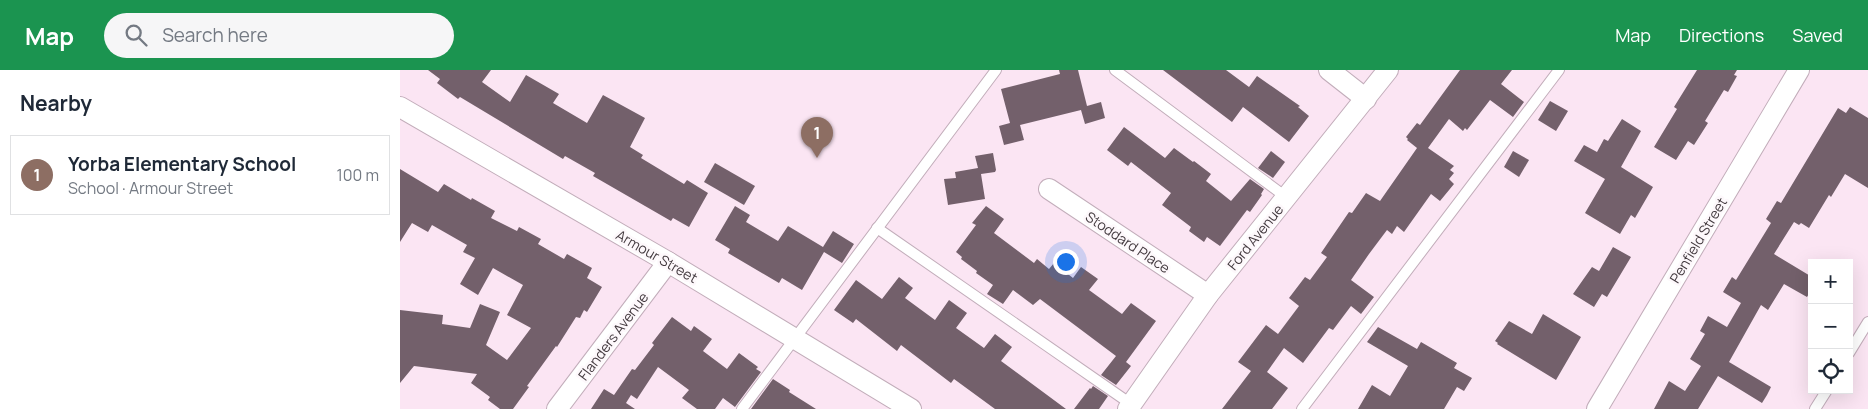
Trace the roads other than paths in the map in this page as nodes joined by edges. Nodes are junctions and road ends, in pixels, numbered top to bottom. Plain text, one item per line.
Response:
1 (996, 70) edge
2 (1115, 70) edge
3 (1329, 70) edge
4 (1388, 70) edge
5 (1559, 70) edge
6 (1800, 70) edge
7 (1366, 99) junction
8 (400, 107) edge
9 (1049, 189) dead end
10 (1286, 197) junction
11 (877, 228) junction
12 (668, 262) junction
13 (1208, 295) junction
14 (1868, 322) edge
15 (794, 338) junction
16 (1851, 349) edge
17 (1824, 394) edge
18 (1129, 407) edge
19 (557, 409) edge
20 (742, 409) edge
21 (910, 409) edge
22 (1302, 409) edge
23 (1597, 409) edge
24 (1815, 409) edge

1 - 11 lane
2 - 10 lane
3 - 7 street
4 - 7 street, Ford Avenue
5 - 22 lane
6 - 23 street, Penfield Street
7 - 10 street, Ford Avenue
8 - 12 street, Armour Street
9 - 13 street, Stoddard Place
10 - 13 street, Ford Avenue
11 - 15 lane
11 - 18 lane
12 - 15 street, Armour Street
12 - 19 street, Flanders Avenue
13 - 18 street, Ford Avenue
14 - 16 lane
15 - 20 lane
15 - 21 street, Armour Street
17 - 24 lane

